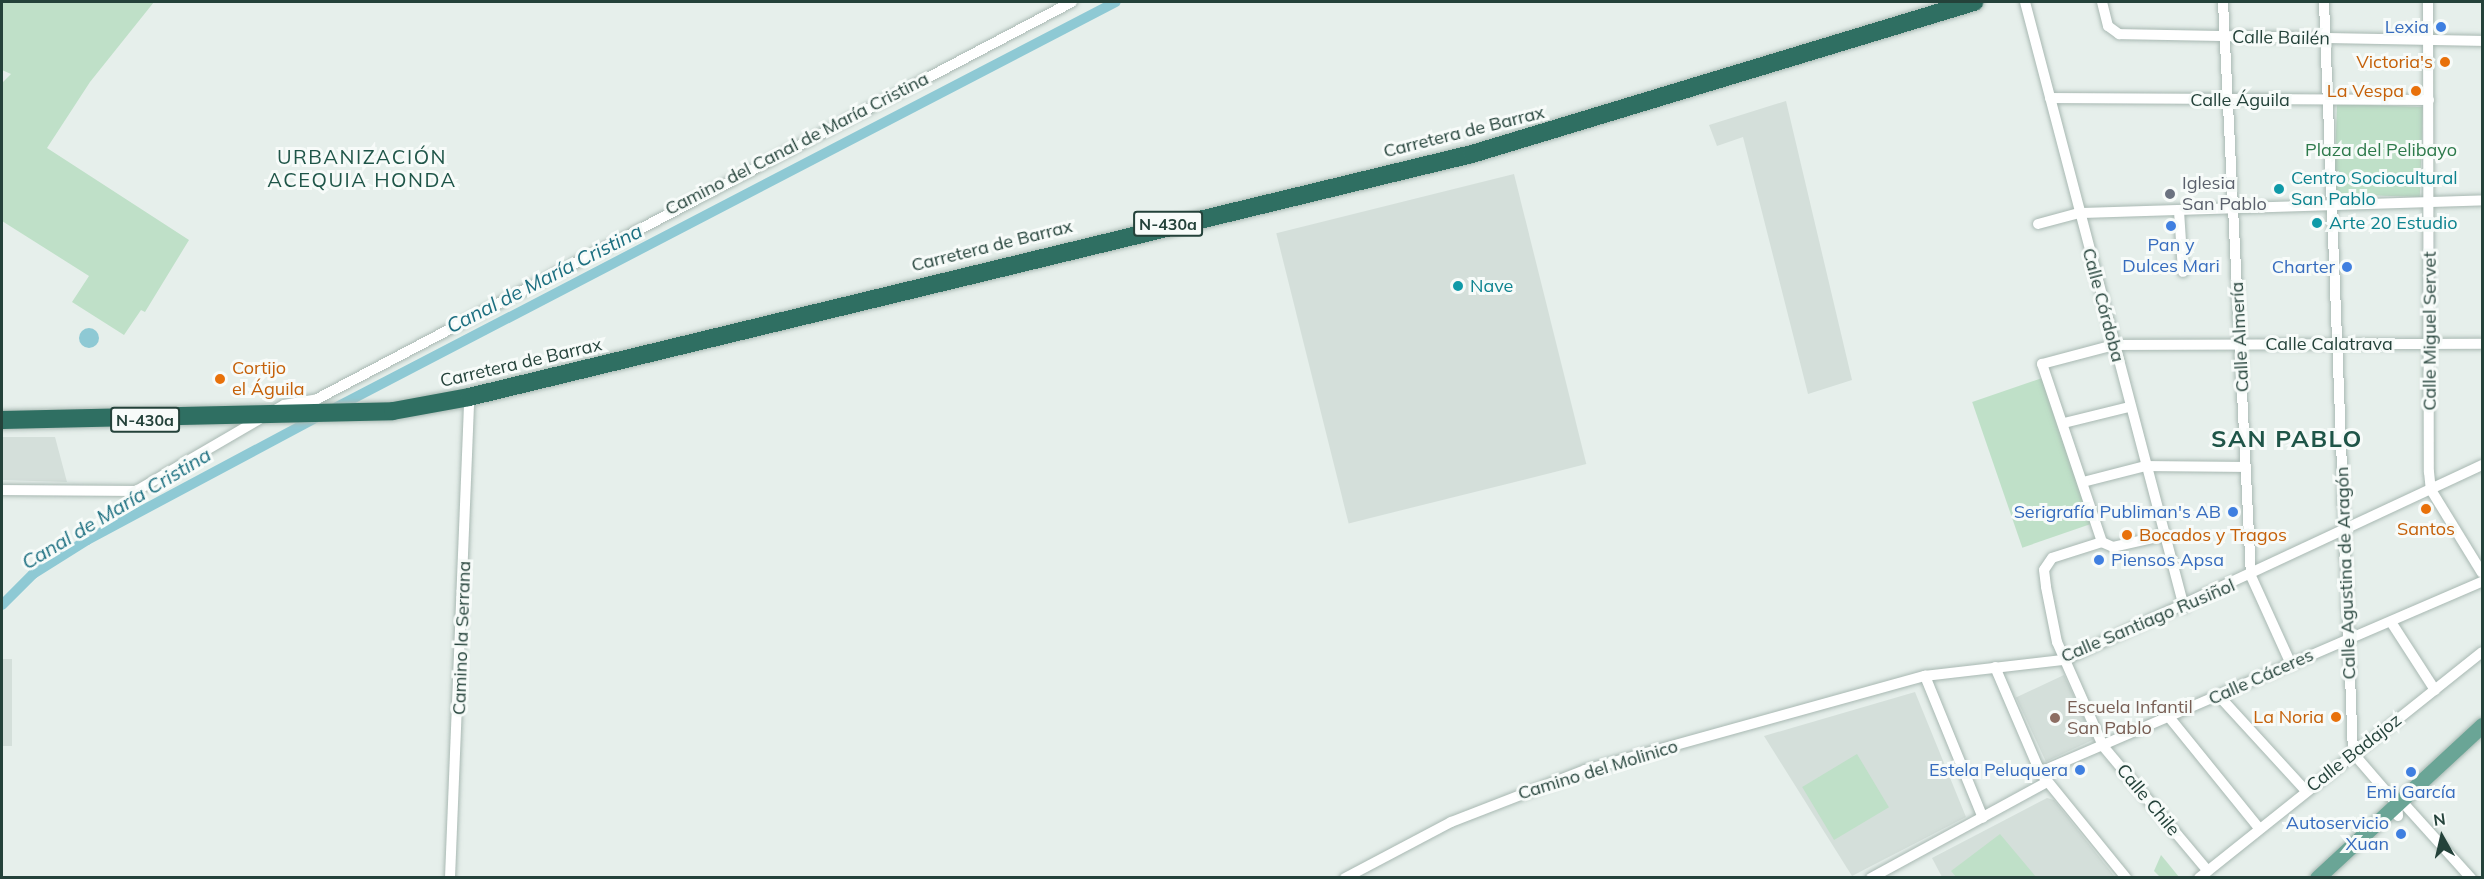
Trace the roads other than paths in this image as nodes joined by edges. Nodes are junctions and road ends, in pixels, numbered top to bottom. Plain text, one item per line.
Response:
1 (1072, 2) edge
2 (1974, 2) edge
3 (2025, 2) edge
4 (2102, 2) edge
5 (2223, 2) edge
6 (2324, 2) edge
7 (2428, 2) edge
8 (2226, 37) junction
9 (2326, 38) junction
10 (2428, 40) junction
11 (2482, 41) edge
12 (2050, 98) junction
13 (2229, 100) junction
14 (2328, 100) junction
15 (2429, 100) junction
16 (2482, 200) edge
17 (2430, 203) junction
18 (2332, 206) junction
19 (2234, 210) junction
20 (2180, 211) junction
21 (2079, 213) junction
22 (2037, 224) dead end
23 (2183, 272) dead end
24 (2338, 344) junction
25 (2431, 344) junction
26 (2482, 344) edge
27 (2114, 345) junction
28 (2240, 345) junction
29 (469, 398) junction
30 (2129, 407) junction
31 (266, 416) junction
32 (2, 420) edge
33 (2064, 423) junction
34 (2482, 465) edge
35 (2146, 466) junction
36 (2246, 467) junction
37 (2084, 482) junction
38 (2, 490) edge
39 (2432, 490) junction
40 (2345, 531) junction
41 (2166, 535) junction
42 (2102, 543) junction
43 (2482, 573) edge
44 (2251, 576) junction
45 (2482, 582) edge
46 (2184, 607) junction
47 (2391, 622) junction
48 (2349, 639) junction
49 (2482, 652) edge
50 (2064, 660) junction
51 (2291, 664) junction
52 (1995, 667) junction
53 (1925, 676) junction
54 (2435, 690) junction
55 (2219, 696) junction
56 (2169, 717) junction
57 (1759, 724) joint
58 (2482, 731) edge
59 (2102, 746) junction
60 (2353, 753) junction
61 (2040, 772) junction
62 (2047, 782) junction
63 (2306, 791) junction
64 (2401, 809) junction
65 (1983, 818) junction
66 (2259, 828) junction
67 (1891, 873) edge
68 (2204, 874) edge
69 (450, 878) edge
70 (1345, 878) edge
71 (1871, 878) edge
72 (2126, 878) edge
73 (2317, 878) edge
74 (2330, 878) edge
75 (2471, 878) edge

1 - 31 street, Camino del Canal de María Cristina
2 - 29 highway, Carretera de Barrax / N-430a
3 - 12 street, Calle Córdoba
4 - 8 street, Calle Bailén
5 - 8 street, Calle Almería
6 - 9 street, Calle Agustina de Aragón
7 - 10 street, Calle Miguel Servet
8 - 9 street, Calle Bailén
8 - 13 street, Calle Almería
9 - 10 street, Calle Bailén
9 - 14 street, Calle Agustina de Aragón
10 - 11 street, Calle Bailén
10 - 15 street, Calle Miguel Servet
12 - 13 street, Calle Águila
12 - 21 street, Calle Córdoba
13 - 14 street, Calle Águila
13 - 19 street, Calle Almería
14 - 15 street, Calle Águila
14 - 18 street, Calle Agustina de Aragón
15 - 17 street, Calle Miguel Servet
16 - 17 street
17 - 18 street
17 - 25 street, Calle Miguel Servet
18 - 19 street
18 - 24 street, Calle Agustina de Aragón
19 - 20 street
19 - 28 street, Calle Almería
20 - 21 street
20 - 23 street
21 - 22 street
21 - 27 street, Calle Córdoba
24 - 25 street, Calle Calatrava
24 - 28 street, Calle Calatrava
24 - 40 street, Calle Agustina de Aragón
25 - 26 street, Calle Calatrava
25 - 39 street, Calle Miguel Servet
27 - 28 street, Calle Calatrava
27 - 30 street, Calle Córdoba
27 - 33 street, Calle Calatrava
28 - 36 street, Calle Almería
29 - 31 highway, Carretera de Barrax / N-430a
29 - 69 street, Camino la Serrana
30 - 33 street
30 - 35 street, Calle Córdoba
31 - 32 highway, Carretera de Barrax / N-430a
31 - 38 street, Camino del Canal de María Cristina
33 - 37 street, Calle Calatrava
34 - 39 street, Calle Santiago Rusiñol
35 - 36 street
35 - 37 street
35 - 41 street, Calle Córdoba
36 - 44 street, Calle Almería
37 - 42 street, Calle Calatrava
39 - 40 street, Calle Santiago Rusiñol
39 - 43 street
40 - 44 street, Calle Santiago Rusiñol
40 - 48 street, Calle Agustina de Aragón
41 - 42 street, Calle Chile
41 - 46 street, Calle Córdoba
42 - 50 street, Calle Chile
44 - 46 street, Calle Santiago Rusiñol
44 - 51 street, Calle Almería
45 - 47 street, Calle Cáceres
46 - 50 street, Calle Santiago Rusiñol
47 - 48 street, Calle Cáceres
47 - 54 street
48 - 51 street, Calle Cáceres
48 - 60 street, Calle Agustina de Aragón
49 - 54 street, Calle Badajoz
50 - 52 street, Calle Santiago Rusiñol
50 - 59 street, Calle Chile
51 - 55 street, Calle Cáceres
52 - 53 street, Calle Santiago Rusiñol
52 - 61 street
53 - 57 street, Calle Santiago Rusiñol
53 - 65 street
54 - 60 street, Calle Badajoz
55 - 56 street, Calle Cáceres
55 - 63 street
56 - 59 street, Calle Cáceres
56 - 66 street
57 - 70 street, Camino del Molinico
58 - 64 main road
59 - 61 street, Calle Cáceres
59 - 68 street, Calle Chile
60 - 63 street, Calle Badajoz
60 - 64 street
61 - 62 street
62 - 65 street
62 - 72 street
63 - 66 street, Calle Badajoz
64 - 73 main road
64 - 74 main road
64 - 75 street
65 - 67 street
66 - 68 street, Calle Badajoz
67 - 71 street

